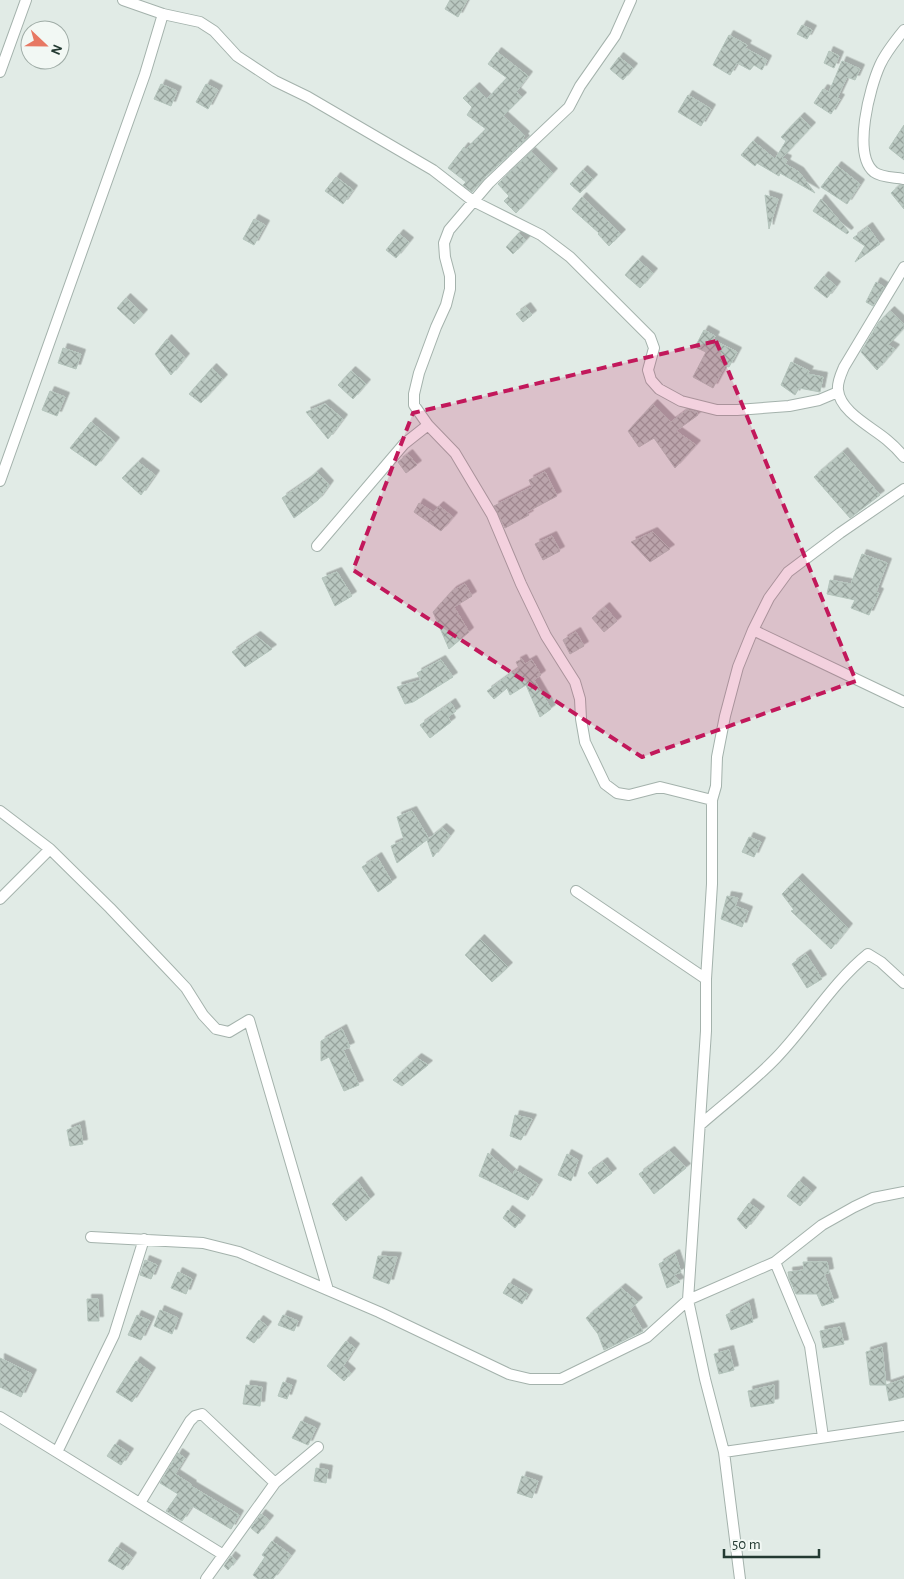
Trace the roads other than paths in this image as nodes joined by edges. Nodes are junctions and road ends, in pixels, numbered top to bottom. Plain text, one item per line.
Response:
1 (26, 0) edge
2 (123, 0) edge
3 (631, 0) edge
4 (163, 14) junction
5 (904, 30) edge
6 (0, 72) edge
7 (904, 179) edge
8 (474, 201) junction
9 (904, 267) edge
10 (838, 392) junction
11 (428, 424) junction
12 (904, 457) edge
13 (0, 481) edge
14 (904, 489) edge
15 (317, 546) dead end
16 (753, 630) junction
17 (904, 702) edge
18 (712, 800) junction
19 (0, 811) edge
20 (50, 849) junction
21 (576, 891) dead end
22 (0, 899) edge
23 (706, 979) junction
24 (904, 983) edge
25 (700, 1125) junction
26 (904, 1192) edge
27 (91, 1237) dead end
28 (144, 1239) junction
29 (775, 1262) junction
30 (328, 1290) junction
31 (688, 1300) junction
32 (0, 1417) edge
33 (904, 1426) edge
34 (823, 1437) junction
35 (318, 1447) dead end
36 (57, 1452) junction
37 (724, 1452) junction
38 (275, 1483) junction
39 (140, 1503) junction
40 (222, 1554) junction
41 (206, 1579) edge
42 (740, 1579) edge

1 - 6 street
2 - 4 street
3 - 8 street
4 - 8 street
4 - 13 street
5 - 7 street
8 - 10 street
8 - 11 street
9 - 10 street
10 - 12 street
11 - 15 street
11 - 18 street
14 - 16 street
16 - 17 street
16 - 18 street
18 - 23 street
19 - 20 street
20 - 22 street
20 - 30 street
21 - 23 street
23 - 25 street
24 - 25 street
25 - 31 street
26 - 29 street
27 - 28 street
28 - 30 street
28 - 36 street
29 - 31 street
29 - 34 street
30 - 31 street
31 - 37 street
32 - 36 street
33 - 34 street
34 - 37 street
35 - 38 street
36 - 39 street
37 - 42 street
38 - 39 street
38 - 40 street
39 - 40 street
40 - 41 street

